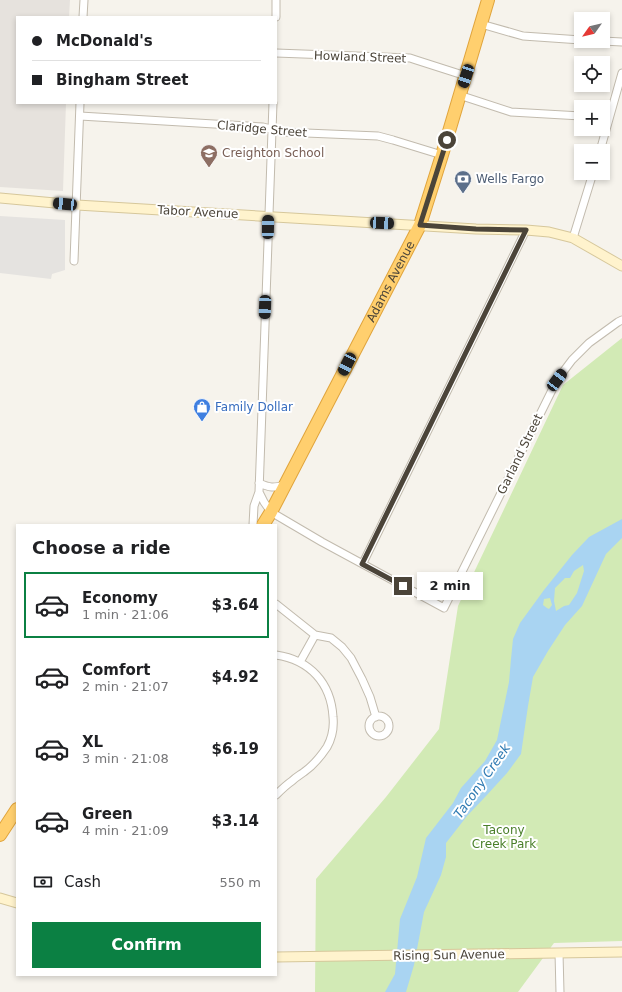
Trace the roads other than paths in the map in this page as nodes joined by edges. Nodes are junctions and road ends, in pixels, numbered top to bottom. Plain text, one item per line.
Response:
1 (84, 0) edge
2 (276, 0) edge
3 (488, 0) edge
4 (83, 16) edge
5 (276, 16) edge
6 (481, 24) junction
7 (574, 40) edge
8 (610, 41) edge
9 (622, 42) edge
10 (277, 53) edge
11 (622, 73) edge
12 (466, 76) junction
13 (459, 96) junction
14 (80, 104) edge
15 (272, 104) edge
16 (610, 106) edge
17 (80, 116) junction
18 (574, 116) edge
19 (272, 130) junction
20 (442, 155) junction
21 (591, 180) edge
22 (0, 198) edge
23 (77, 205) junction
24 (268, 216) junction
25 (420, 225) junction
26 (526, 230) junction
27 (573, 238) junction
28 (74, 261) dead end
29 (621, 262) edge
30 (622, 320) edge
31 (259, 483) junction
32 (285, 485) junction
33 (259, 492) junction
34 (271, 512) junction
35 (253, 524) edge
36 (264, 524) edge
37 (362, 564) junction
38 (277, 605) edge
39 (315, 635) junction
40 (277, 655) edge
41 (300, 662) junction
42 (376, 717) dead end
43 (277, 794) edge
44 (15, 815) edge
45 (0, 835) edge
46 (0, 898) edge
47 (16, 903) edge
48 (622, 952) edge
49 (559, 953) junction
50 (277, 957) edge
51 (560, 992) edge

1 - 4 street
2 - 5 street
3 - 6 highway, Adams Avenue
6 - 7 street
6 - 12 highway, Adams Avenue
8 - 9 street
10 - 12 street, Howland Street
11 - 16 street
12 - 13 highway, Adams Avenue
13 - 18 street
13 - 20 highway, Adams Avenue
14 - 17 street
15 - 19 street
17 - 19 street, Claridge Street
17 - 23 street
19 - 20 street, Claridge Street
19 - 24 street
20 - 25 highway, Adams Avenue
21 - 27 street
22 - 23 street, Tabor Avenue
23 - 24 street, Tabor Avenue
23 - 28 street
24 - 25 street, Tabor Avenue
24 - 31 street
25 - 26 street, Tabor Avenue
25 - 32 highway, Adams Avenue
26 - 27 street, Tabor Avenue
26 - 37 street
27 - 29 street, Tabor Avenue
30 - 37 street, Garland Street
31 - 32 street
31 - 33 street
32 - 34 highway, Adams Avenue
33 - 34 street
33 - 35 street
34 - 36 highway, Adams Avenue
34 - 37 street
38 - 39 street
39 - 41 street
39 - 42 street
40 - 41 street
41 - 43 street
44 - 45 highway
46 - 47 street
48 - 49 street, Rising Sun Avenue
49 - 50 street, Rising Sun Avenue
49 - 51 street

